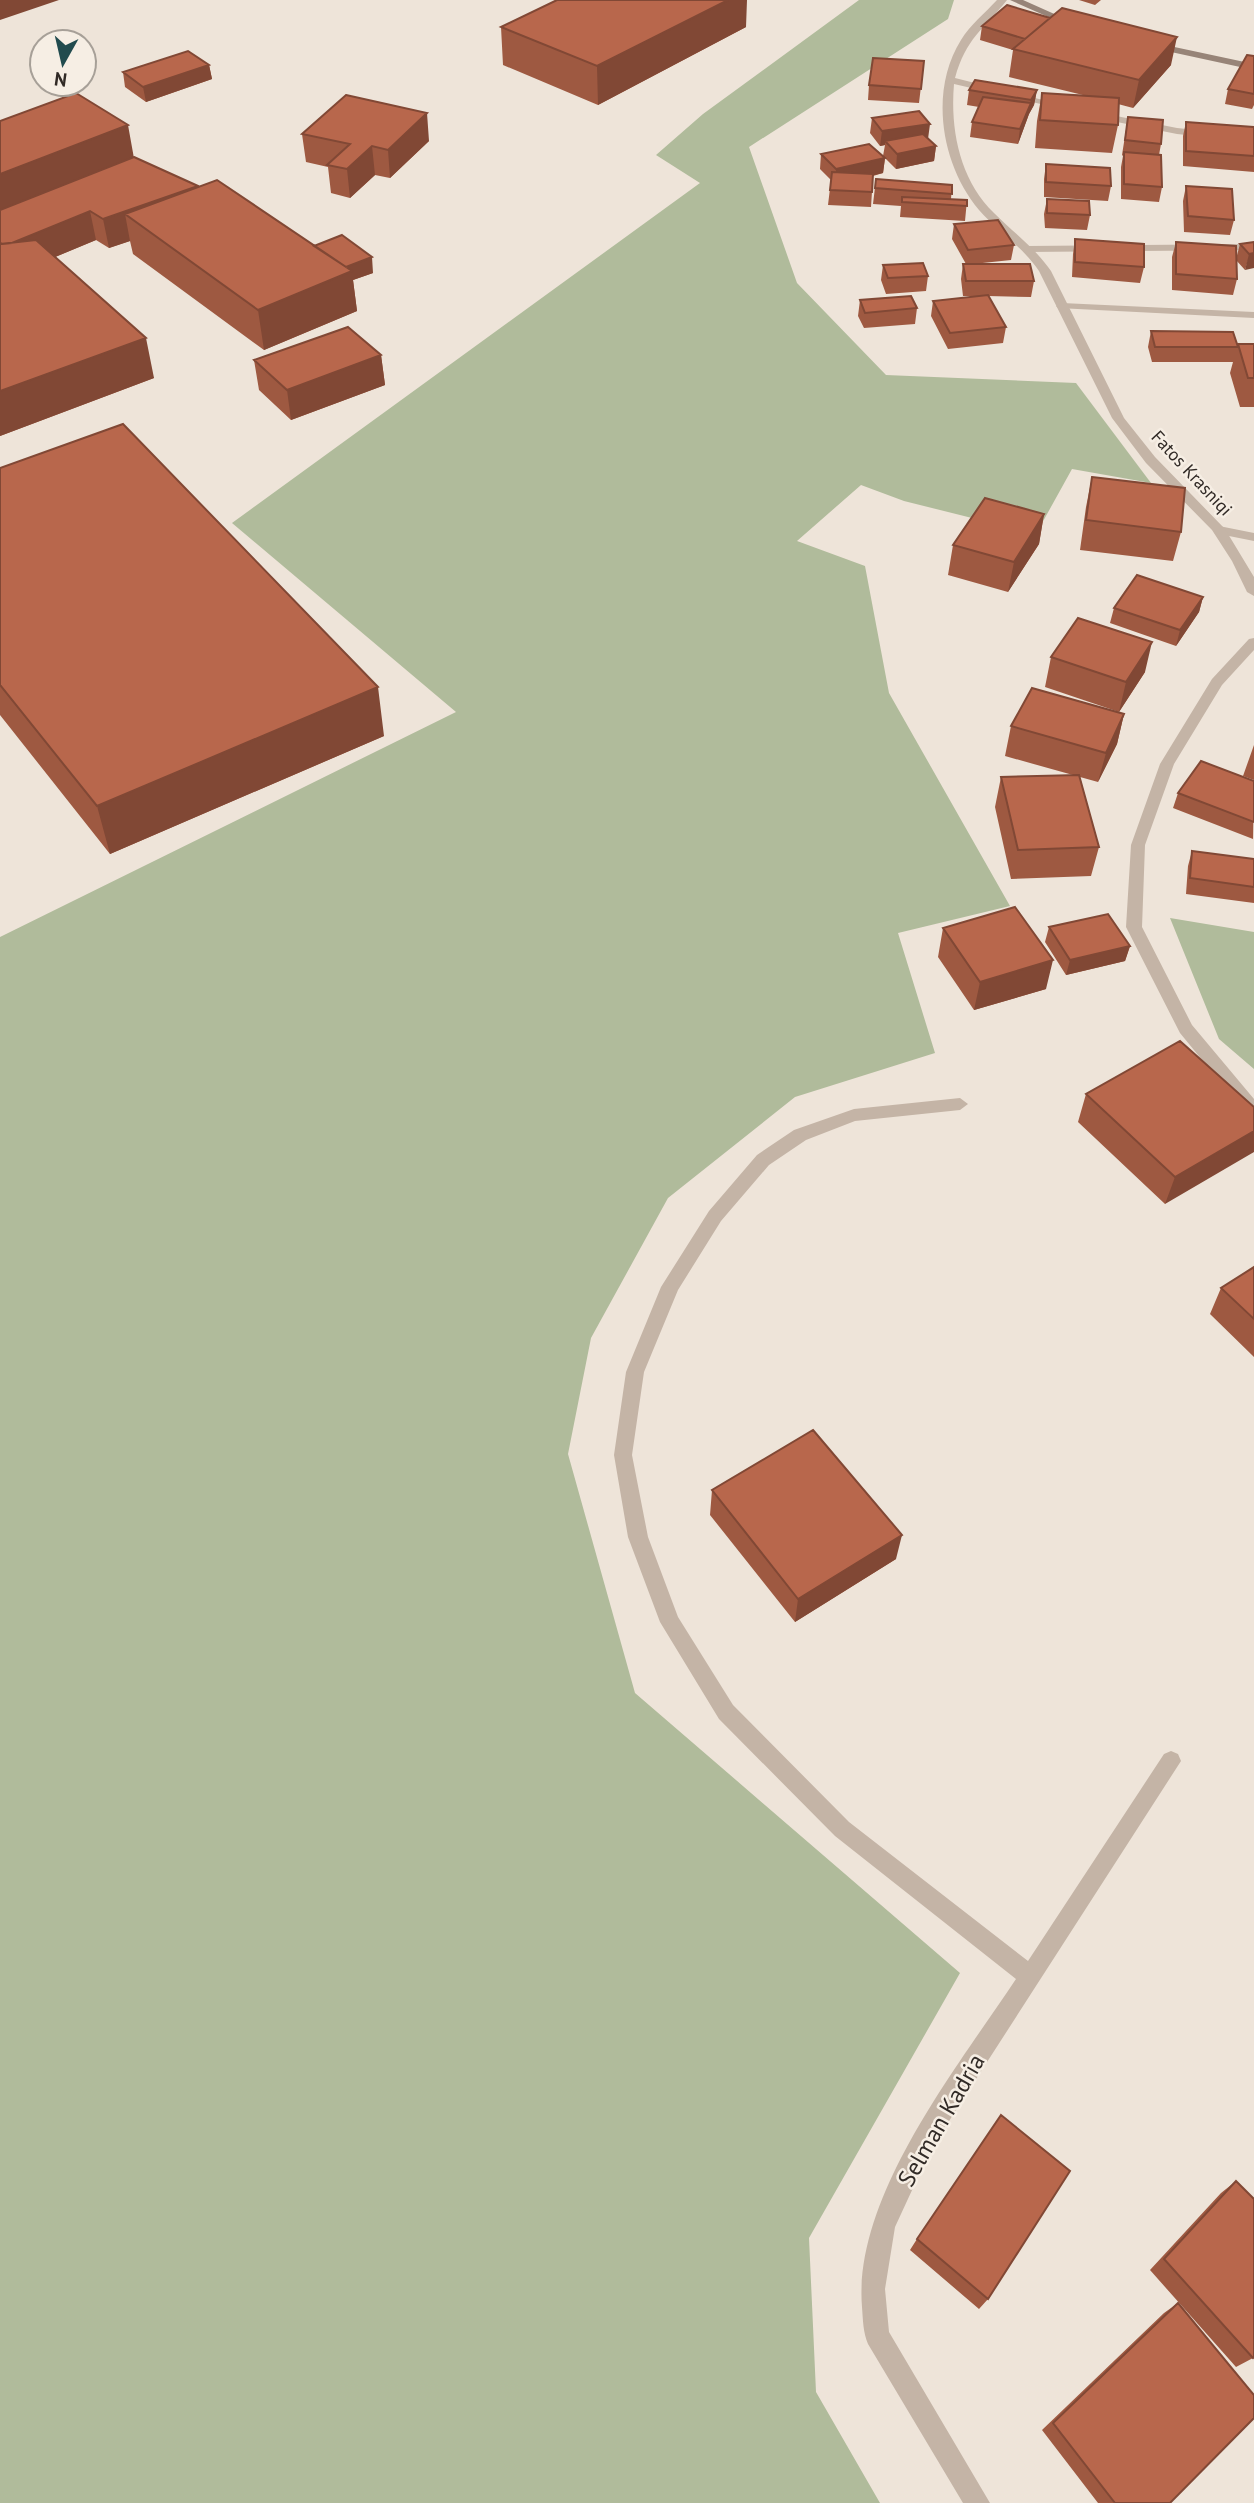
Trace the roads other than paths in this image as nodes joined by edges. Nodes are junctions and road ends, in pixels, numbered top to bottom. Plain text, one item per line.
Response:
1 (1002, 0) edge
2 (1016, 0) edge
3 (1086, 28) edge
4 (1143, 43) edge
5 (1254, 68) edge
6 (950, 80) junction
7 (1078, 110) edge
8 (1091, 113) edge
9 (1254, 139) edge
10 (1254, 247) edge
11 (1027, 249) junction
12 (1062, 306) junction
13 (1254, 315) edge
14 (1219, 530) junction
15 (1254, 537) edge
16 (1254, 592) edge
17 (1254, 642) edge
18 (960, 1104) dead end
19 (1254, 1111) edge
20 (1171, 1761) dead end
21 (1030, 1976) junction
22 (976, 2503) edge

1 - 6 street, Fatos Krasniqi
2 - 3 street
4 - 5 street
6 - 7 street
6 - 11 street, Fatos Krasniqi
8 - 9 street
10 - 11 street
11 - 12 street, Fatos Krasniqi
12 - 13 street
12 - 14 street, Fatos Krasniqi
14 - 15 street
14 - 16 street, Fatos Krasniqi
17 - 19 street
18 - 21 street
20 - 21 street, Selman Kadria
21 - 22 street, Selman Kadria

